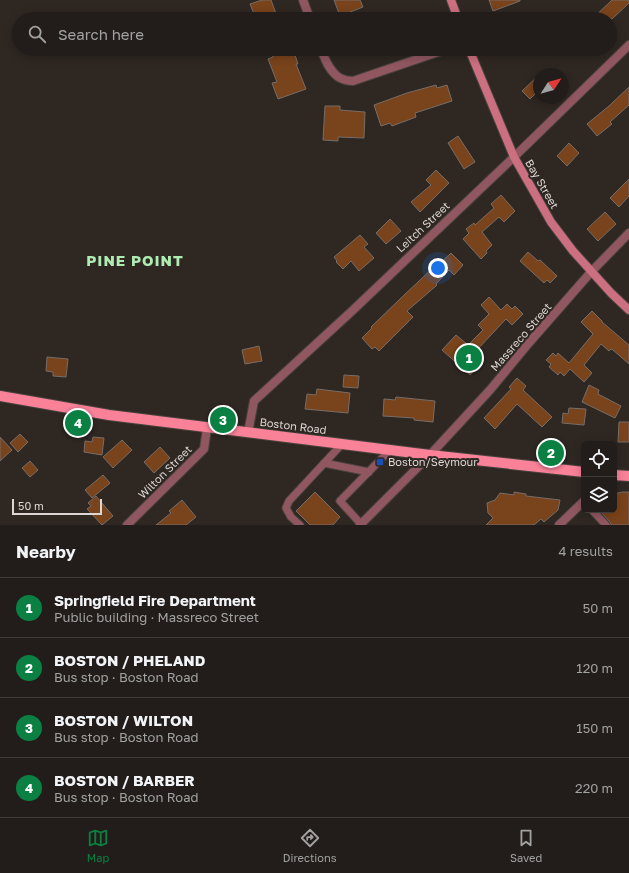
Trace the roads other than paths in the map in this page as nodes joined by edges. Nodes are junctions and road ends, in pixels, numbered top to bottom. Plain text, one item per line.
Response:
1 (303, 0) edge
2 (451, 0) edge
3 (307, 12) edge
4 (455, 12) edge
5 (629, 45) edge
6 (324, 56) edge
7 (426, 56) edge
8 (472, 56) edge
9 (514, 157) junction
10 (629, 233) edge
11 (592, 272) junction
12 (629, 310) edge
13 (0, 396) edge
14 (207, 428) junction
15 (248, 433) junction
16 (342, 444) junction
17 (390, 450) junction
18 (430, 455) junction
19 (324, 463) junction
20 (369, 472) junction
21 (581, 472) edge
22 (617, 475) edge
23 (629, 476) edge
24 (581, 505) edge
25 (595, 513) edge
26 (127, 525) edge
27 (300, 525) edge
28 (360, 525) edge
29 (559, 525) edge
30 (606, 525) edge

1 - 3 street
2 - 4 main road
5 - 9 street, Leitch Street
6 - 7 street
8 - 9 main road, Bay Street
9 - 11 main road, Bay Street
9 - 15 street, Leitch Street
10 - 11 street, Massreco Street
11 - 12 main road, Bay Street
11 - 18 street, Massreco Street
13 - 14 main road, Boston Road
14 - 15 main road, Boston Road
14 - 26 street, Wilton Street
15 - 16 main road, Boston Road
16 - 17 main road, Boston Road
16 - 19 lane
17 - 18 main road, Boston Road
17 - 20 lane
18 - 21 main road, Boston Road
18 - 28 street, Massreco Street
19 - 20 lane
19 - 27 lane
20 - 28 lane
22 - 23 main road
24 - 29 street
25 - 30 lane

